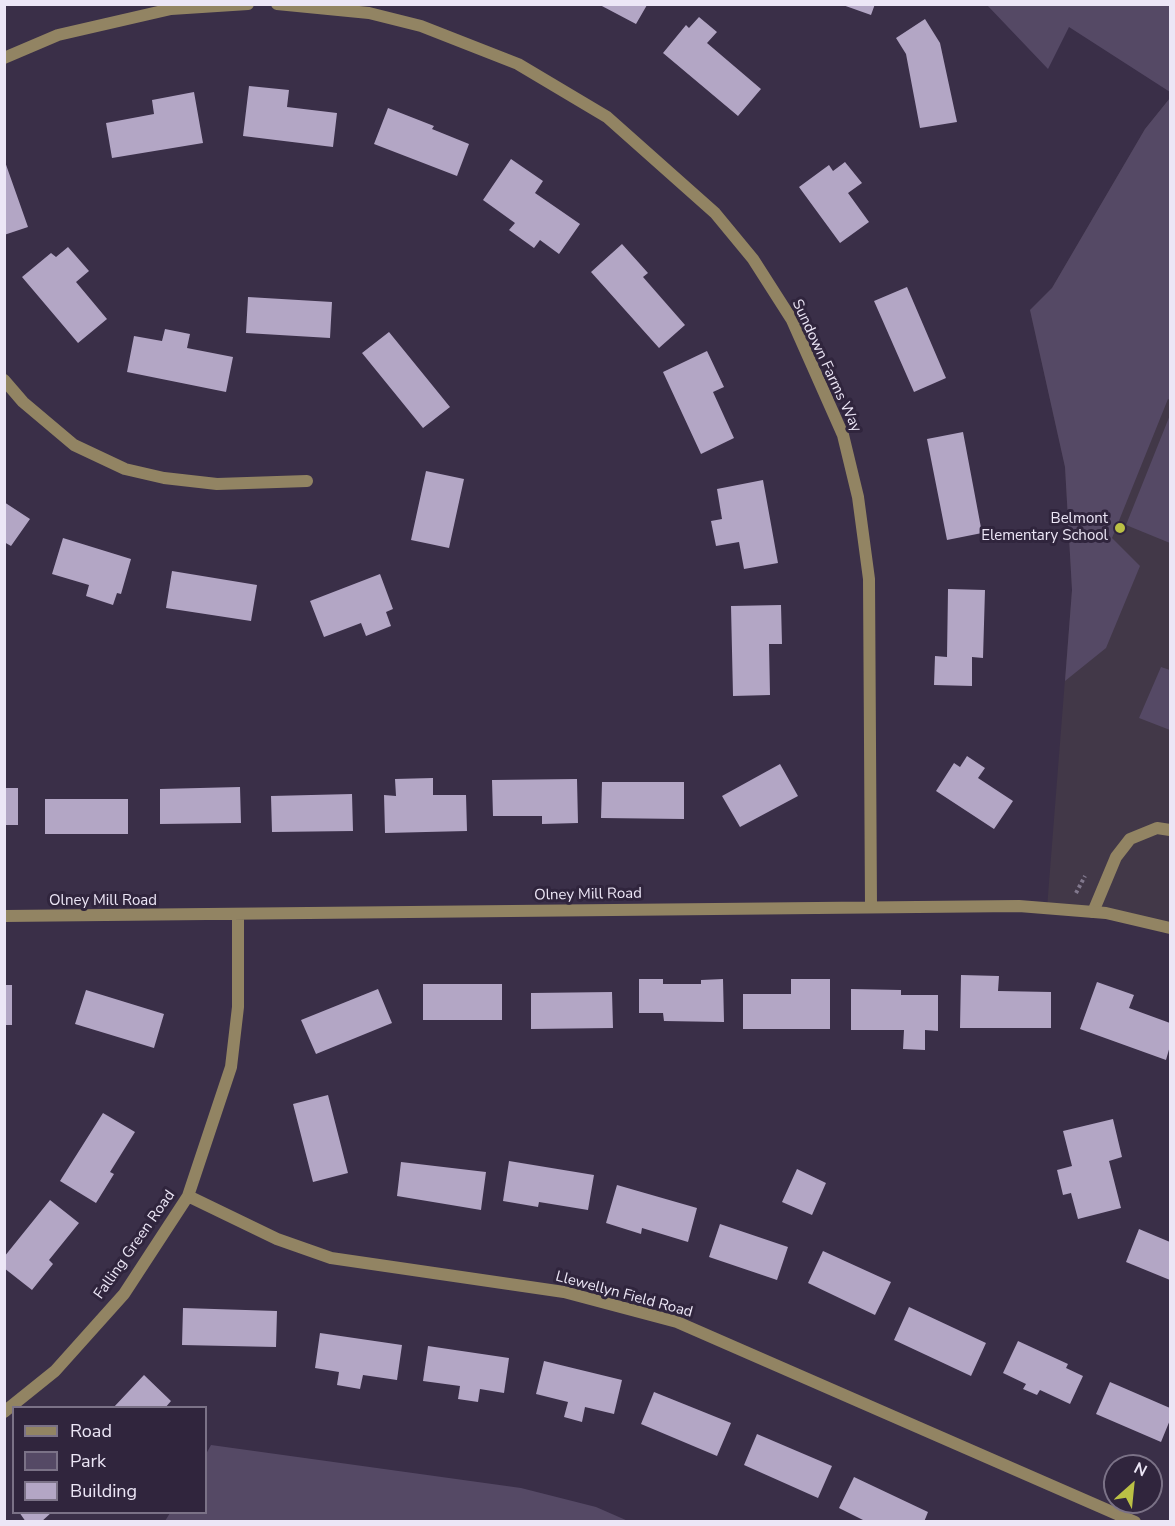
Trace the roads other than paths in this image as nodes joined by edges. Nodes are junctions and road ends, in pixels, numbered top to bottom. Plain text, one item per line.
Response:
1 (248, 4) edge
2 (277, 4) edge
3 (4, 58) edge
4 (4, 380) edge
5 (307, 481) dead end
6 (1170, 830) edge
7 (871, 906) junction
8 (1093, 912) junction
9 (4, 916) edge
10 (238, 916) junction
11 (1170, 928) edge
12 (188, 1196) junction
13 (4, 1412) edge
14 (1135, 1521) edge

1 - 3 street
2 - 7 street, Sundown Farms Way
4 - 5 street
6 - 8 street
7 - 8 street, Olney Mill Road
7 - 10 street, Olney Mill Road
8 - 11 street, Olney Mill Road
9 - 10 street, Olney Mill Road
10 - 12 street, Falling Green Road
12 - 13 street, Falling Green Road
12 - 14 street, Llewellyn Field Road

